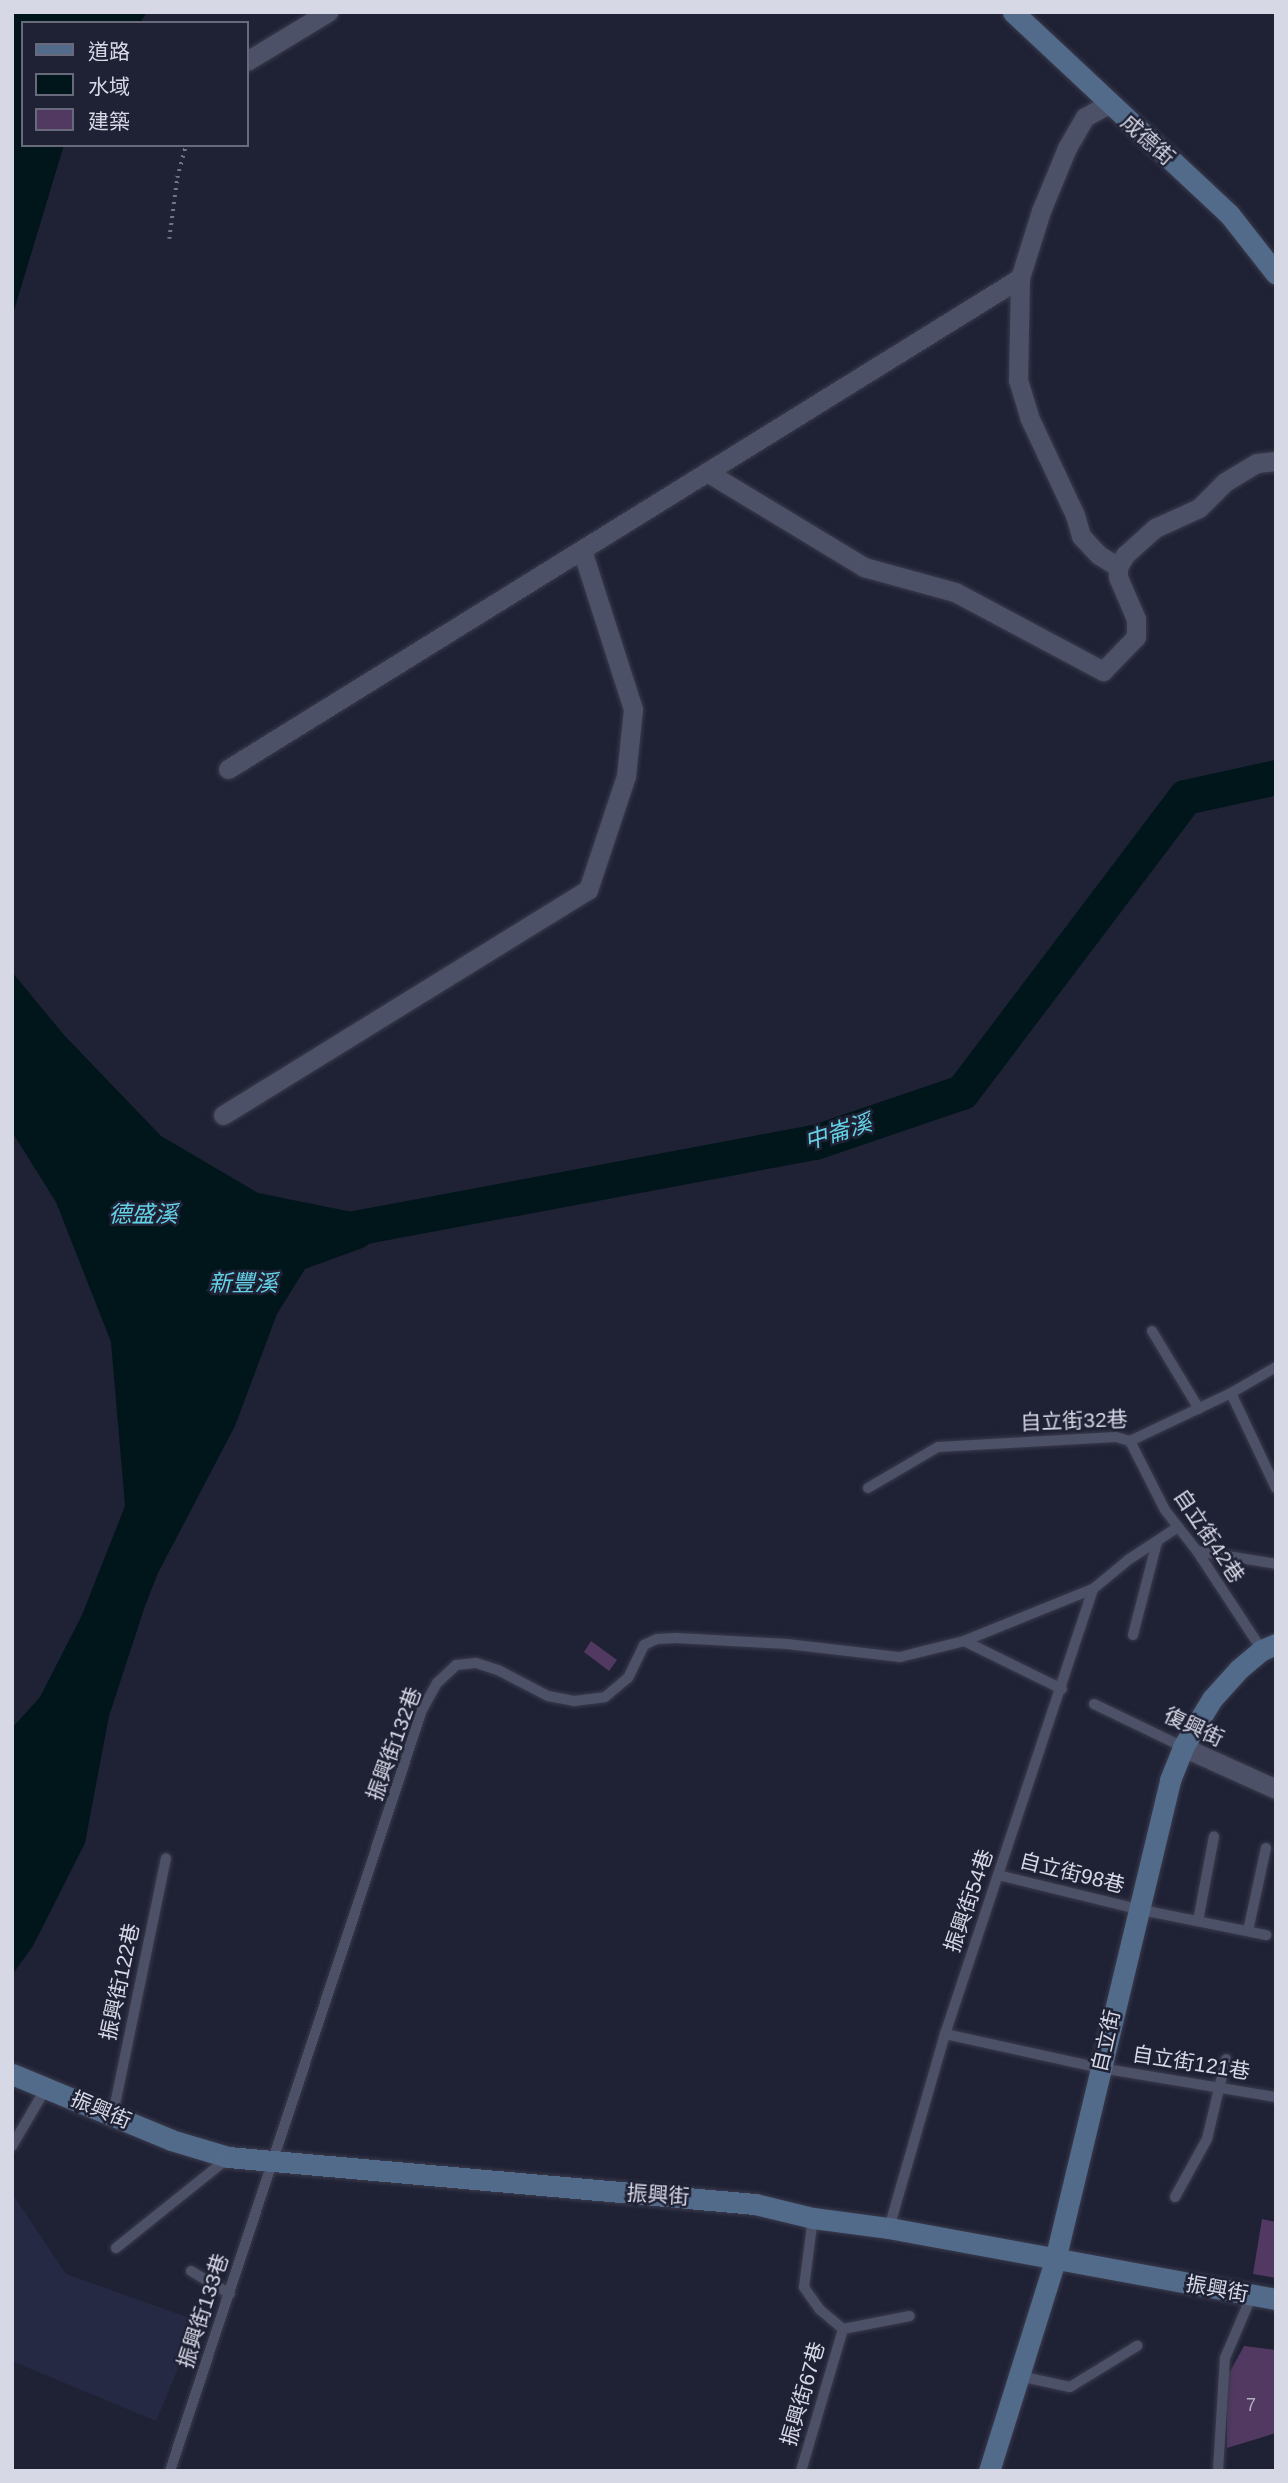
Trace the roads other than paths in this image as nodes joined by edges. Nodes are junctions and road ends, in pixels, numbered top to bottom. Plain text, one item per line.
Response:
1 (328, 12) edge
2 (1013, 12) edge
3 (248, 60) edge
4 (1108, 104) junction
5 (1275, 271) edge
6 (1020, 278) junction
7 (1276, 461) edge
8 (707, 472) junction
9 (582, 550) junction
10 (1118, 567) junction
11 (228, 769) dead end
12 (223, 1115) dead end
13 (1152, 1331) dead end
14 (1276, 1367) edge
15 (1231, 1393) junction
16 (1199, 1409) junction
17 (1130, 1441) junction
18 (868, 1488) dead end
19 (1276, 1488) edge
20 (1178, 1527) junction
21 (1157, 1542) junction
22 (1197, 1551) junction
23 (1276, 1564) edge
24 (1093, 1589) junction
25 (1133, 1635) dead end
26 (964, 1641) junction
27 (1269, 1647) edge
28 (1062, 1689) junction
29 (1094, 1704) dead end
30 (1183, 1747) junction
31 (1276, 1789) edge
32 (1214, 1836) dead end
33 (1266, 1848) dead end
34 (166, 1858) dead end
35 (998, 1875) junction
36 (1138, 1909) junction
37 (1198, 1921) junction
38 (1248, 1931) junction
39 (1266, 1935) dead end
40 (945, 2034) junction
41 (1226, 2059) dead end
42 (1100, 2068) junction
43 (12, 2074) edge
44 (46, 2088) junction
45 (1221, 2088) junction
46 (1276, 2097) edge
47 (113, 2114) junction
48 (12, 2146) edge
49 (228, 2157) junction
50 (271, 2163) junction
51 (1175, 2197) dead end
52 (813, 2218) junction
53 (889, 2228) junction
54 (116, 2248) dead end
55 (1055, 2260) junction
56 (191, 2271) dead end
57 (230, 2294) junction
58 (1252, 2295) junction
59 (1276, 2299) edge
60 (911, 2316) dead end
61 (842, 2329) junction
62 (1137, 2346) dead end
63 (1018, 2376) junction
64 (170, 2471) edge
65 (801, 2471) edge
66 (989, 2471) edge
67 (1218, 2471) edge

1 - 3 street
2 - 4 street, 成德街
4 - 5 street, 成德街
4 - 6 street
6 - 8 street
6 - 10 street
7 - 10 street
8 - 9 street
8 - 10 street
9 - 11 street
9 - 12 street
13 - 16 lane
14 - 15 lane, 自立街32巷
15 - 16 lane, 自立街32巷
15 - 19 lane
16 - 17 lane, 自立街32巷
17 - 18 lane, 自立街32巷
17 - 20 lane, 自立街42巷
20 - 21 lane
20 - 22 lane, 自立街42巷
21 - 24 lane
21 - 25 lane
22 - 23 lane
22 - 27 lane, 自立街42巷
24 - 26 lane
24 - 28 lane, 振興街54巷
26 - 28 lane
26 - 50 lane, 振興街132巷
27 - 30 street, 自立街
28 - 35 lane, 振興街54巷
29 - 30 lane, 復興街
30 - 31 street, 復興街
30 - 36 street, 自立街
32 - 37 lane
33 - 38 lane
34 - 47 lane, 振興街122巷
35 - 36 lane, 自立街98巷
35 - 40 lane, 振興街54巷
36 - 37 lane, 自立街98巷
36 - 42 street, 自立街
37 - 38 lane, 自立街98巷
38 - 39 lane, 自立街98巷
40 - 42 lane, 自立街121巷
40 - 53 lane, 振興街54巷
41 - 45 lane
42 - 45 lane, 自立街121巷
42 - 55 street, 自立街
43 - 44 street, 振興街
44 - 47 street, 振興街
44 - 48 lane
45 - 46 lane, 自立街121巷
45 - 51 lane
47 - 49 street, 振興街
49 - 50 street, 振興街
49 - 54 lane
50 - 52 street, 振興街
50 - 57 lane, 振興街133巷
52 - 53 street, 振興街
52 - 61 lane, 振興街67巷
53 - 55 street, 振興街
55 - 58 street, 振興街
55 - 63 street, 自立街
56 - 57 lane
57 - 64 lane, 振興街133巷
58 - 59 street, 振興街
58 - 67 lane
60 - 61 lane
61 - 65 lane, 振興街67巷
62 - 63 lane
63 - 66 street, 自立街

